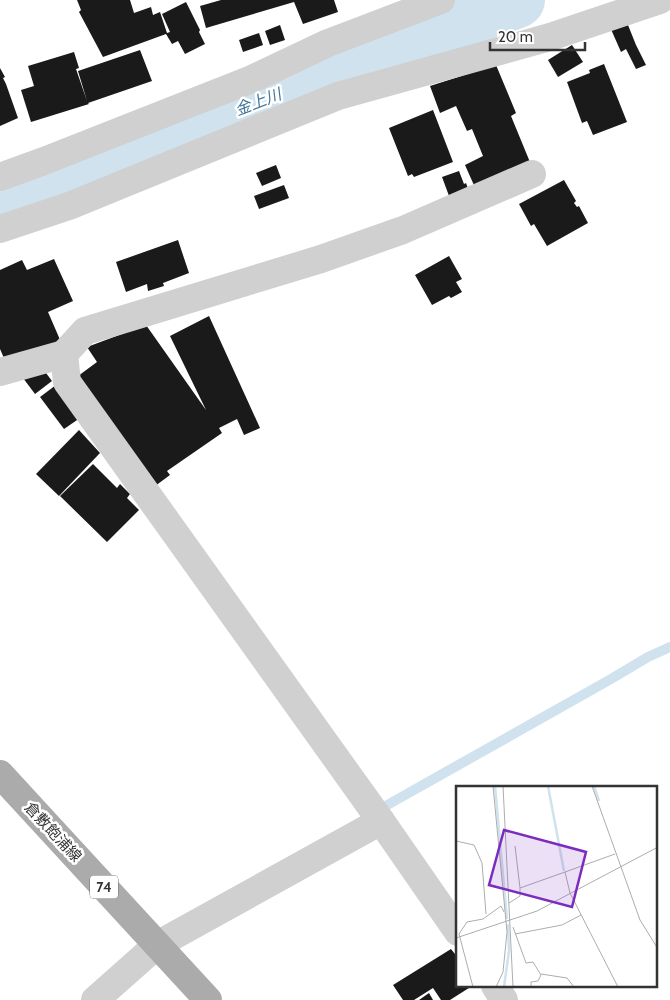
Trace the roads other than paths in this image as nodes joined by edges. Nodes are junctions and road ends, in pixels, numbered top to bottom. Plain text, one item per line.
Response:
1 (441, 0) edge
2 (660, 0) edge
3 (532, 174) dead end
4 (0, 177) edge
5 (0, 229) edge
6 (64, 354) junction
7 (0, 372) edge
8 (0, 774) edge
9 (381, 822) junction
10 (456, 929) edge
11 (157, 945) junction
12 (496, 988) edge
13 (95, 1000) edge
14 (208, 1000) edge
15 (504, 1000) edge

1 - 4 street
2 - 5 street
3 - 6 street
6 - 7 street
6 - 9 street
8 - 11 main road, 倉敷飽浦線 / 74
9 - 10 street
9 - 11 street
11 - 13 street
11 - 14 main road, 倉敷飽浦線 / 74
12 - 15 street

